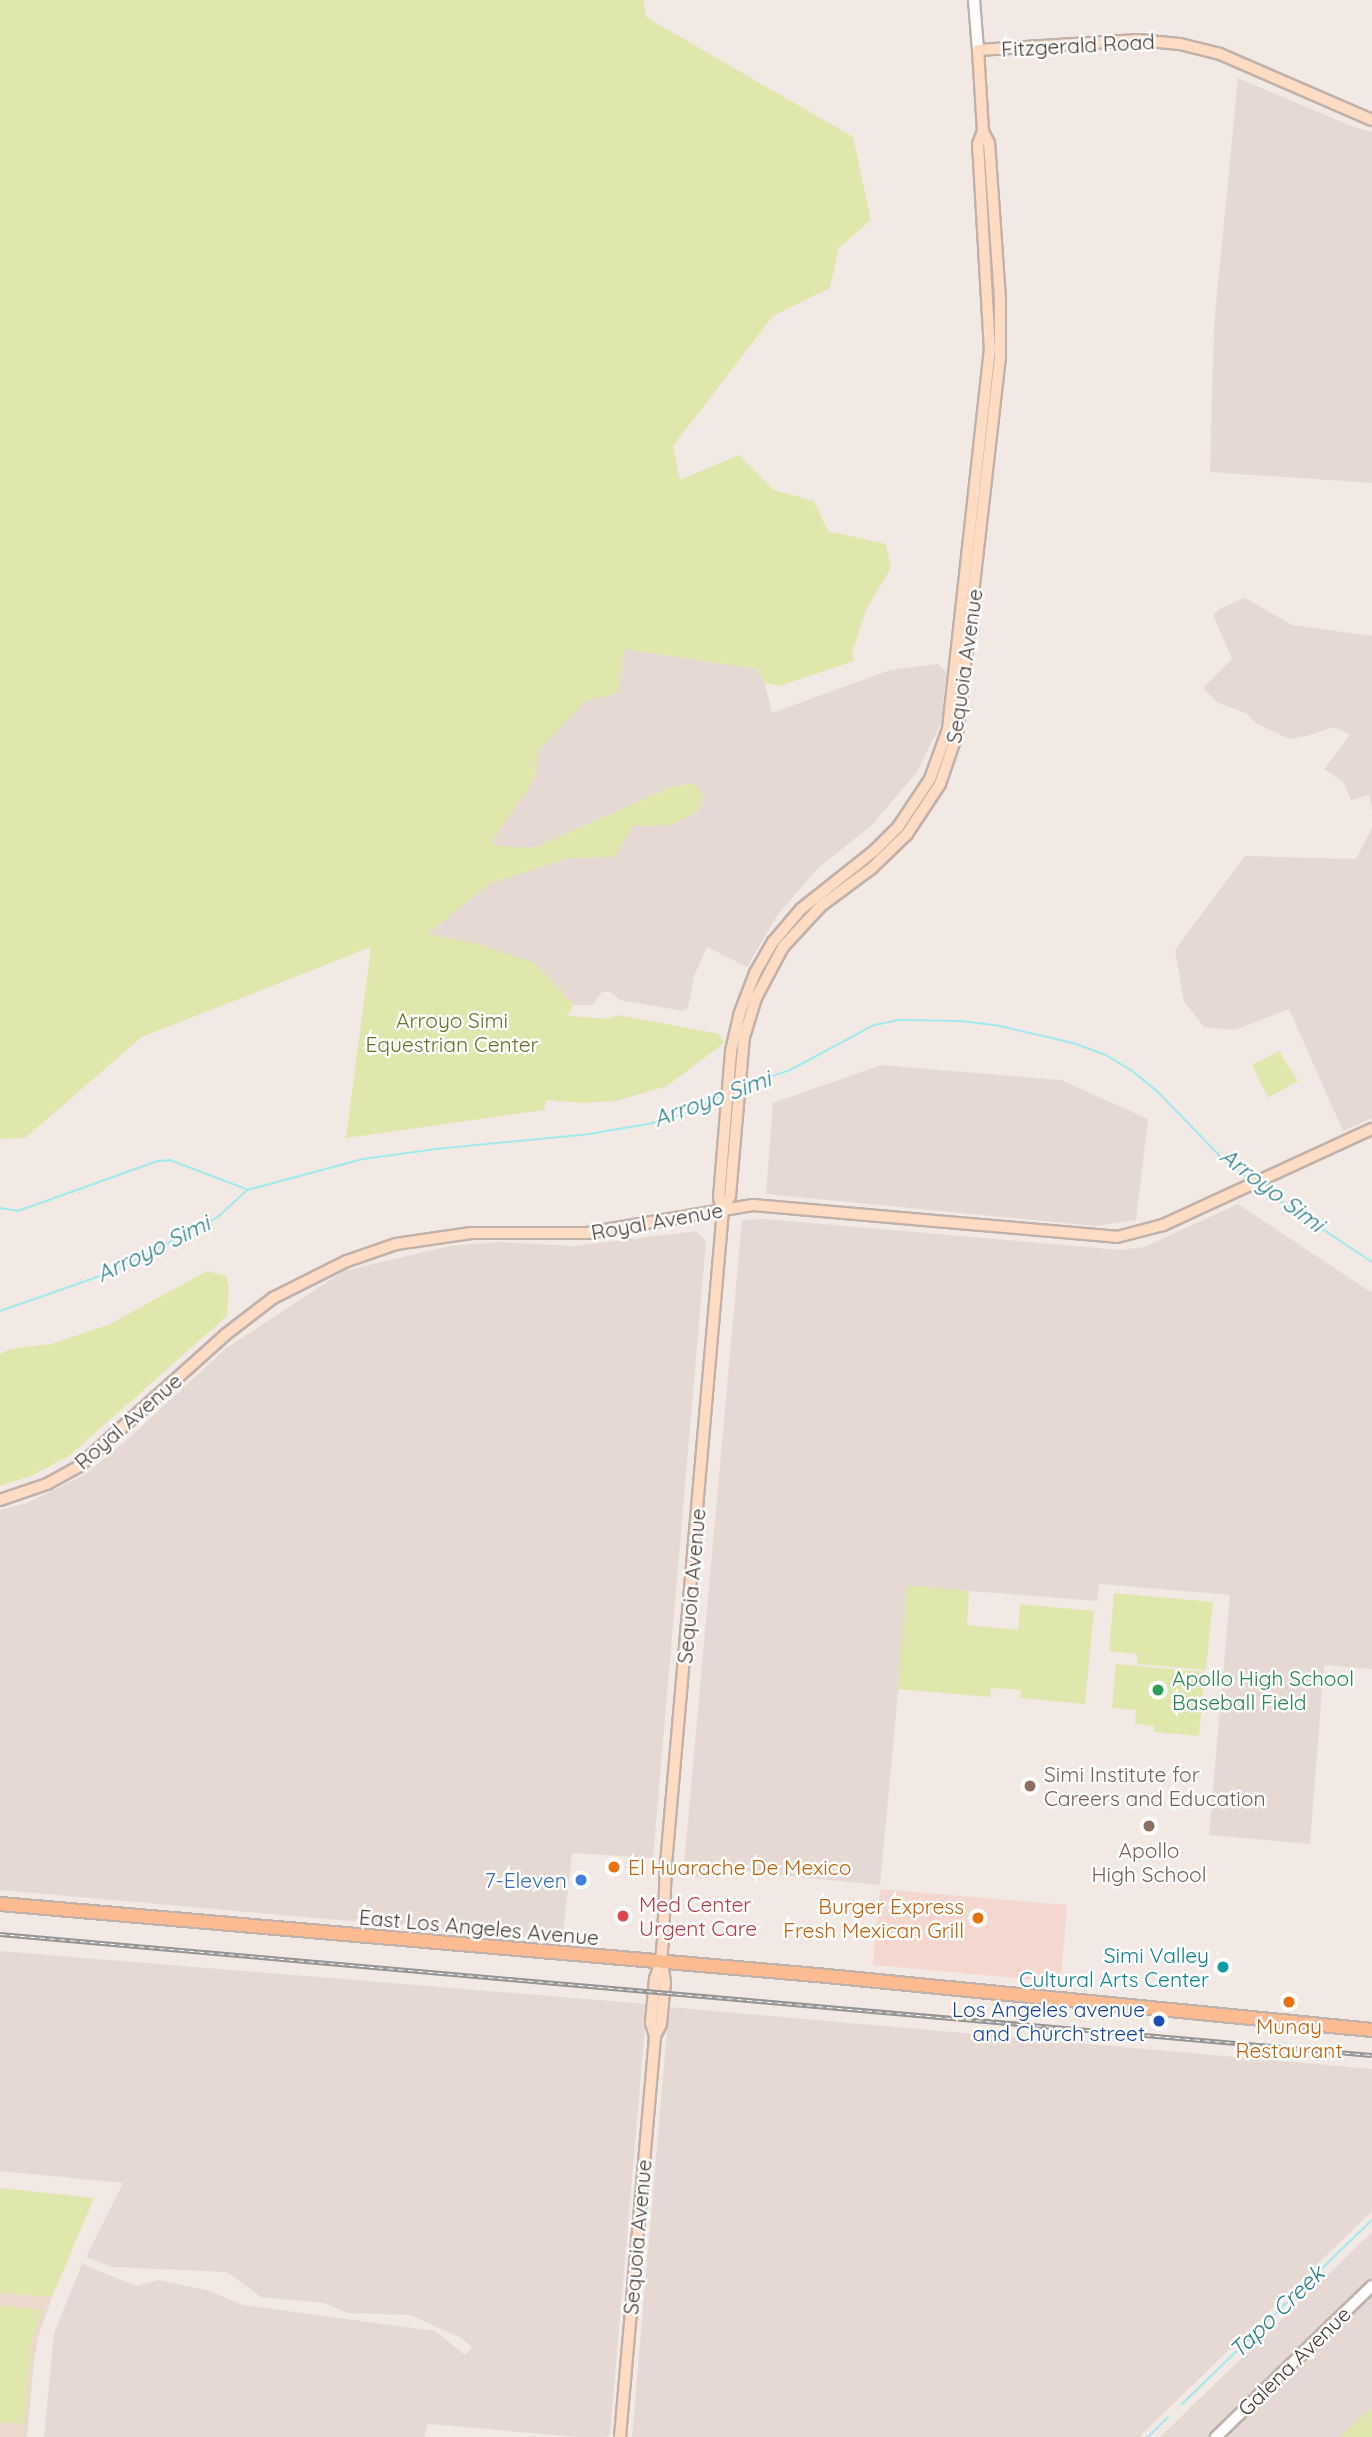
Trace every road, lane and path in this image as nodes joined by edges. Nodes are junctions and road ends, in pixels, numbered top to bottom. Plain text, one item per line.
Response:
1 (974, 0) edge
2 (978, 50) junction
3 (1372, 120) edge
4 (983, 131) junction
5 (1372, 1129) edge
6 (723, 1210) junction
7 (0, 1500) edge
8 (0, 1905) edge
9 (661, 1962) junction
10 (1372, 2030) edge
11 (1372, 2286) edge
12 (620, 2437) edge
13 (1216, 2437) edge

1 - 2 street, Sequoia Avenue
2 - 3 main road, Fitzgerald Road
2 - 4 main road, Sequoia Avenue
4 - 6 main road, Sequoia Avenue
4 - 6 main road, Sequoia Avenue
5 - 6 main road, Royal Avenue
6 - 7 main road, Royal Avenue
6 - 9 main road, Sequoia Avenue
8 - 9 main road, East Los Angeles Avenue
9 - 10 main road, East Los Angeles Avenue
9 - 12 main road, Sequoia Avenue
11 - 13 street, Galena Avenue

